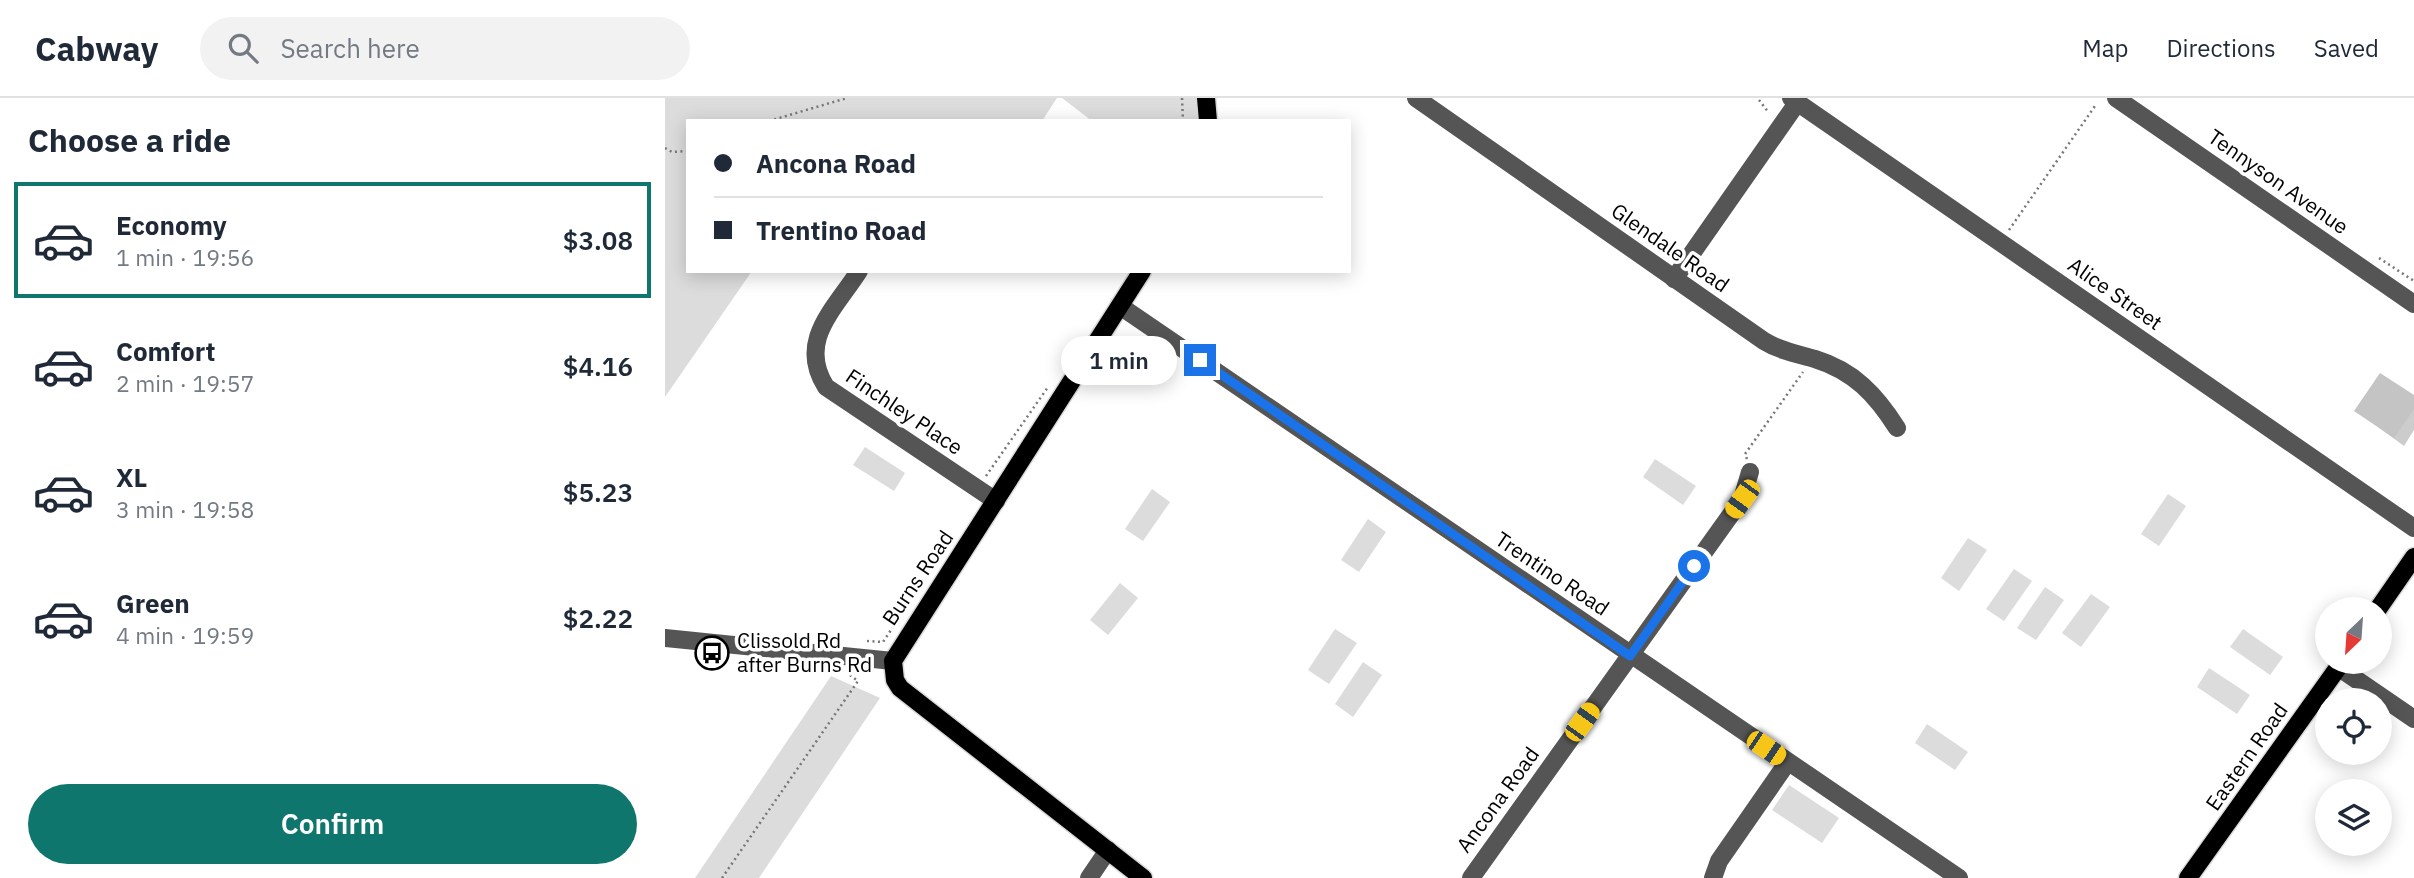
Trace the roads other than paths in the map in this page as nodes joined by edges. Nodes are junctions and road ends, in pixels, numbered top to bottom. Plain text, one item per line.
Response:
1 (1206, 98) edge
2 (1416, 98) edge
3 (2116, 98) edge
4 (1794, 100) edge
5 (1208, 119) edge
6 (858, 273) edge
7 (1141, 273) edge
8 (1674, 279) junction
9 (2414, 304) edge
10 (1120, 306) junction
11 (1897, 428) dead end
12 (1750, 472) road end
13 (996, 501) junction
14 (2414, 528) edge
15 (2414, 557) edge
16 (2386, 597) edge
17 (665, 638) edge
18 (1630, 656) junction
19 (893, 661) junction
20 (2333, 674) edge
21 (2353, 674) edge
22 (2414, 719) edge
23 (1787, 762) junction
24 (1108, 850) junction
25 (1089, 878) edge
26 (1143, 878) edge
27 (1471, 878) edge
28 (1713, 878) edge
29 (1959, 878) edge
30 (2188, 878) edge

1 - 5 main road
2 - 8 street, Glendale Road
3 - 9 street, Tennyson Avenue
4 - 8 street
4 - 14 street, Alice Street
6 - 13 street, Finchley Place
7 - 10 main road, Burns Road
8 - 11 street, Glendale Road
10 - 13 main road, Burns Road
10 - 18 street, Trentino Road
12 - 18 street, Ancona Road
13 - 19 main road, Burns Road
15 - 16 main road
17 - 19 street
18 - 23 street, Trentino Road
18 - 27 street, Ancona Road
19 - 24 main road
20 - 30 main road, Eastern Road
21 - 22 street
23 - 28 street
23 - 29 street, Trentino Road
24 - 25 street
24 - 26 main road

